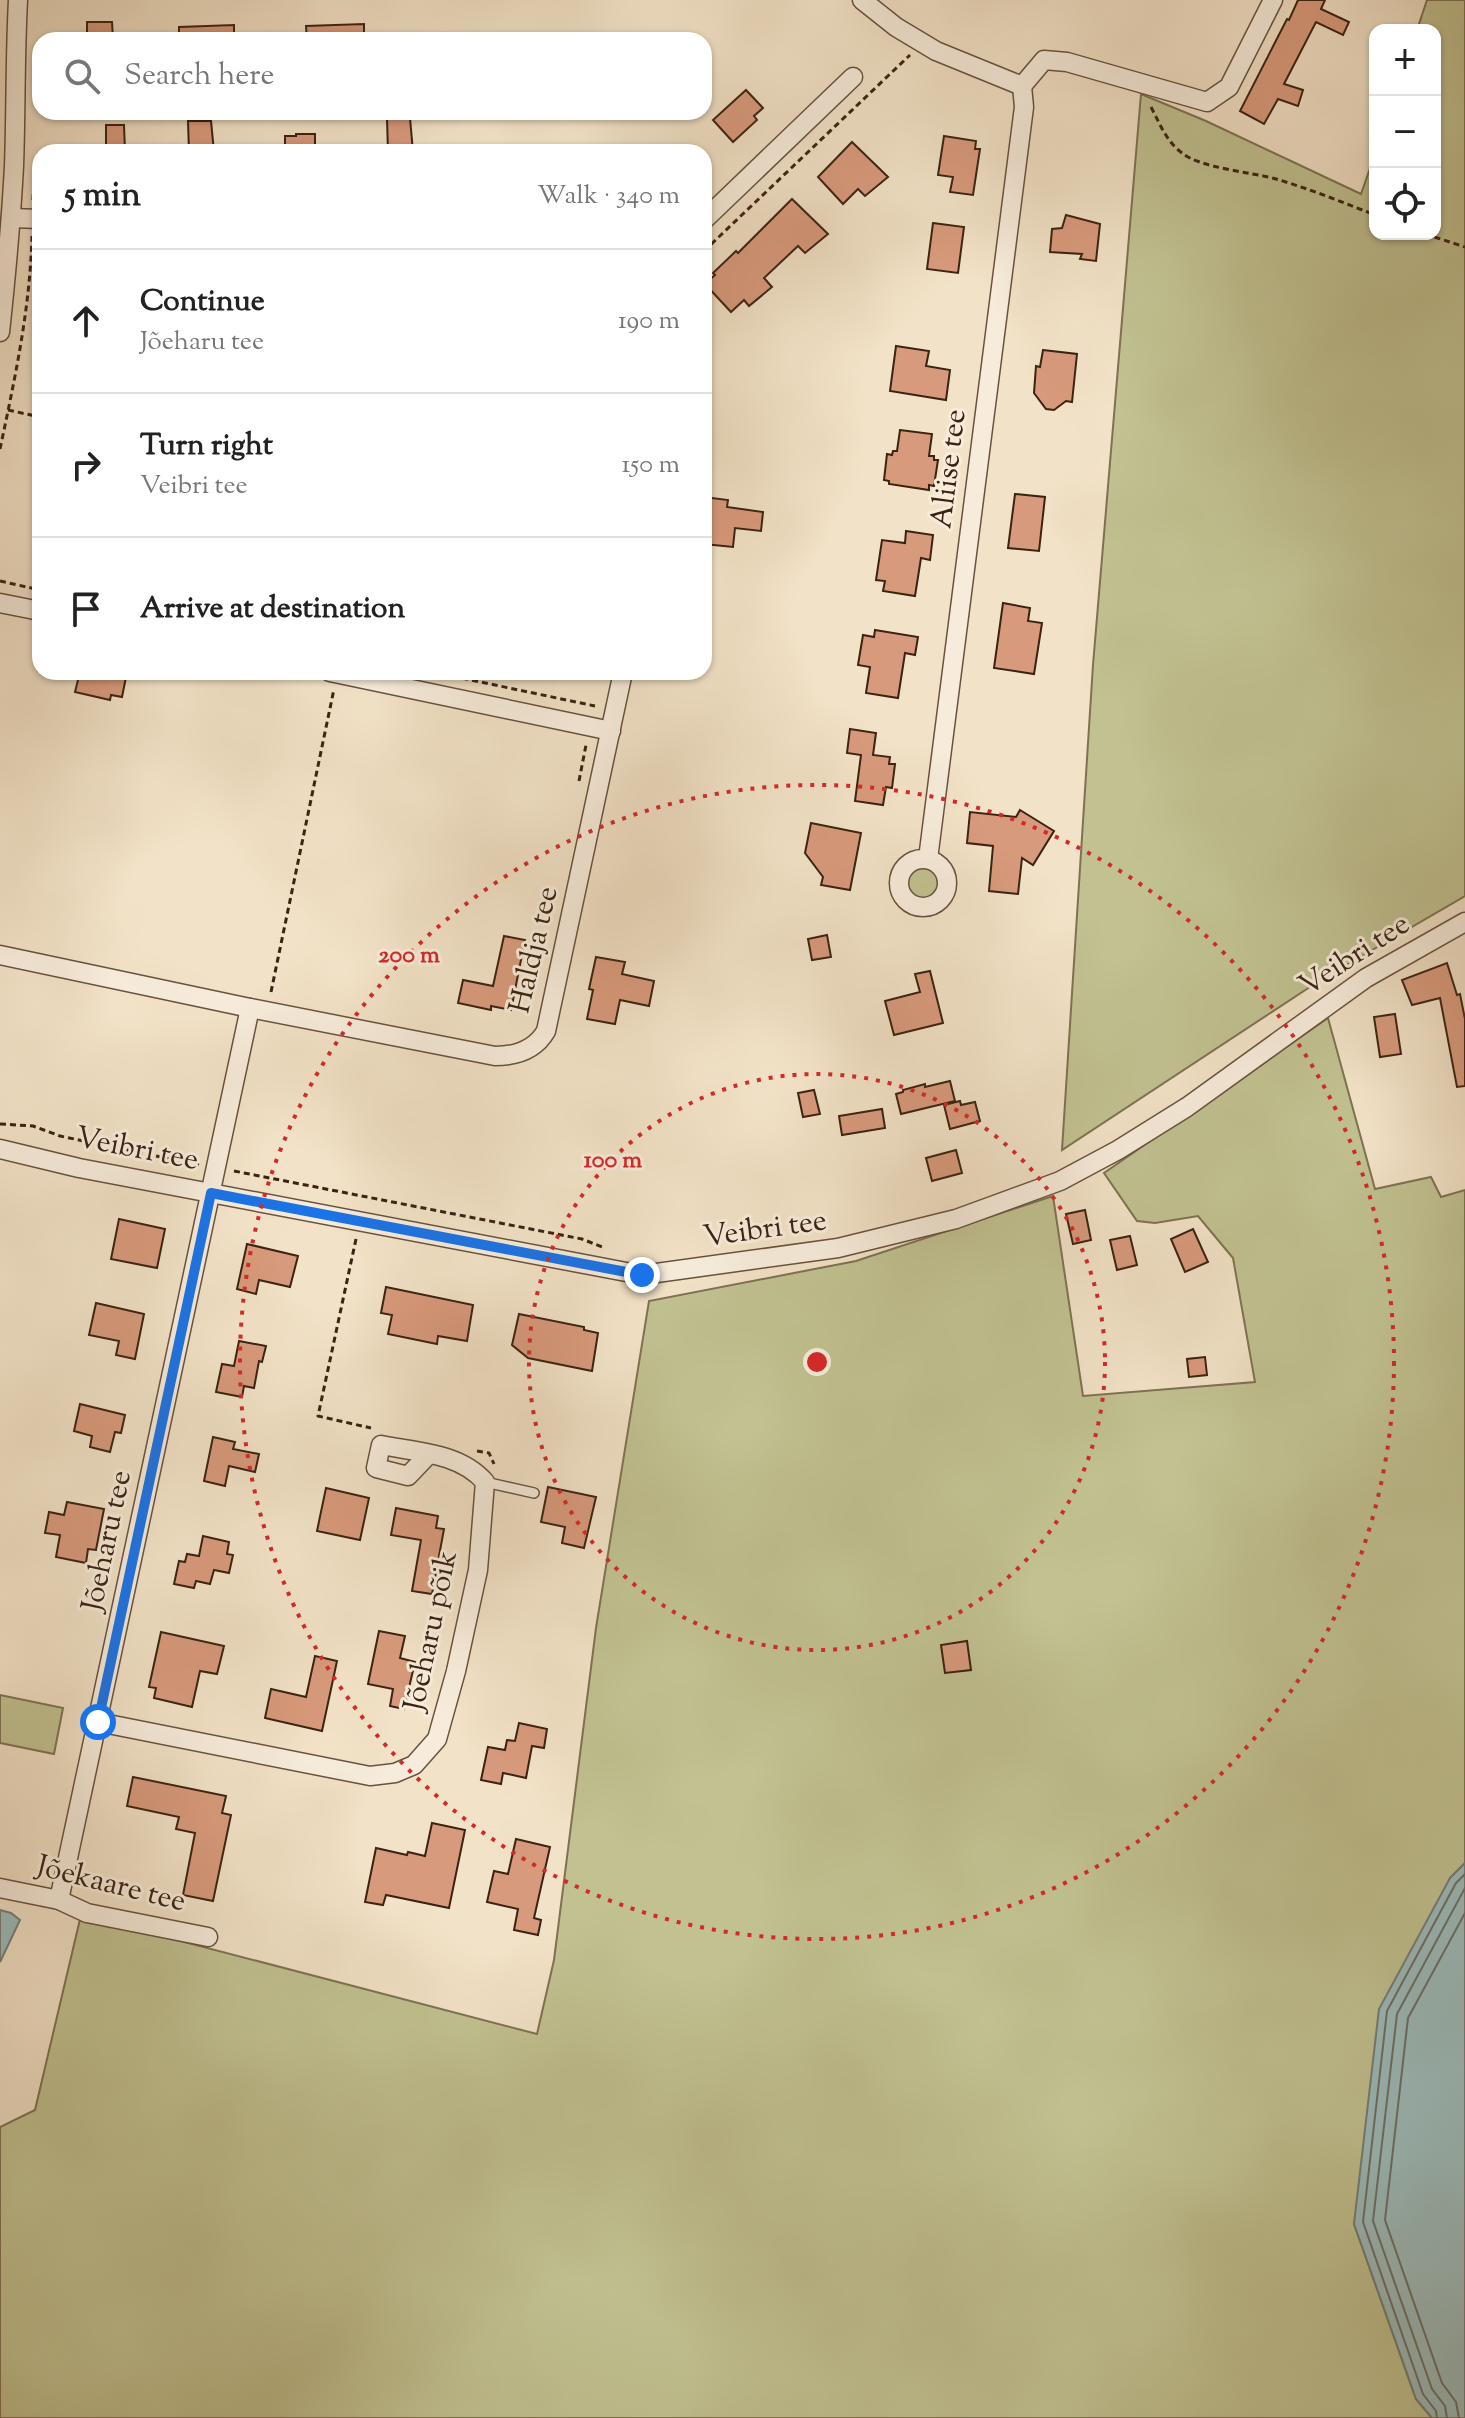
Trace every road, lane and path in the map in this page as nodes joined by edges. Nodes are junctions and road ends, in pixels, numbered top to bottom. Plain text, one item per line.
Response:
1 (18, 0) edge
2 (862, 0) edge
3 (1273, 0) edge
4 (914, 52) dead end
5 (853, 77) dead end
6 (1022, 86) junction
7 (1151, 107) dead end
8 (7, 166) edge
9 (712, 212) edge
10 (1369, 213) edge
11 (11, 218) junction
12 (32, 219) edge
13 (1441, 239) edge
14 (712, 243) edge
15 (1465, 247) edge
16 (0, 332) edge
17 (8, 410) dead end
18 (32, 415) edge
19 (0, 581) edge
20 (32, 588) edge
21 (0, 603) edge
22 (32, 609) edge
23 (333, 680) edge
24 (368, 680) edge
25 (471, 680) edge
26 (621, 680) edge
27 (597, 695) dead end
28 (595, 706) junction
29 (590, 726) junction
30 (611, 731) junction
31 (578, 786) dead end
32 (928, 859) dead end
33 (1465, 922) edge
34 (0, 955) edge
35 (250, 1008) junction
36 (269, 1011) junction
37 (0, 1124) edge
38 (0, 1149) edge
39 (215, 1168) junction
40 (211, 1193) junction
41 (357, 1235) dead end
42 (606, 1250) dead end
43 (381, 1430) dead end
44 (474, 1450) dead end
45 (429, 1454) dead end
46 (485, 1482) junction
47 (505, 1487) junction
48 (534, 1493) dead end
49 (98, 1722) junction
50 (0, 1888) edge
51 (59, 1900) junction
52 (208, 1937) dead end

1 - 8 street
2 - 6 street
3 - 6 street
4 - 14 path
5 - 9 street
6 - 32 street, Aliise tee
7 - 10 path
8 - 11 street
11 - 12 street
11 - 16 street
13 - 15 path
17 - 18 path
19 - 20 path
21 - 22 street
23 - 36 path
24 - 29 street
25 - 28 path
26 - 30 street, Haldja tee
27 - 28 path
28 - 29 path
29 - 30 street
29 - 31 path
30 - 36 street, Haldja tee
33 - 40 street, Veibri tee
34 - 35 street, Haldja tee
35 - 36 street, Haldja tee
35 - 39 street
37 - 39 path
38 - 40 street, Veibri tee
39 - 40 street
39 - 42 path
40 - 49 street, Jõeharu tee
41 - 43 path
44 - 47 path
45 - 46 street
46 - 47 lane
46 - 49 street, Jõeharu põik
47 - 48 lane
49 - 51 street, Jõeharu tee
50 - 51 street, Jõekaare tee
51 - 52 street, Jõekaare tee

